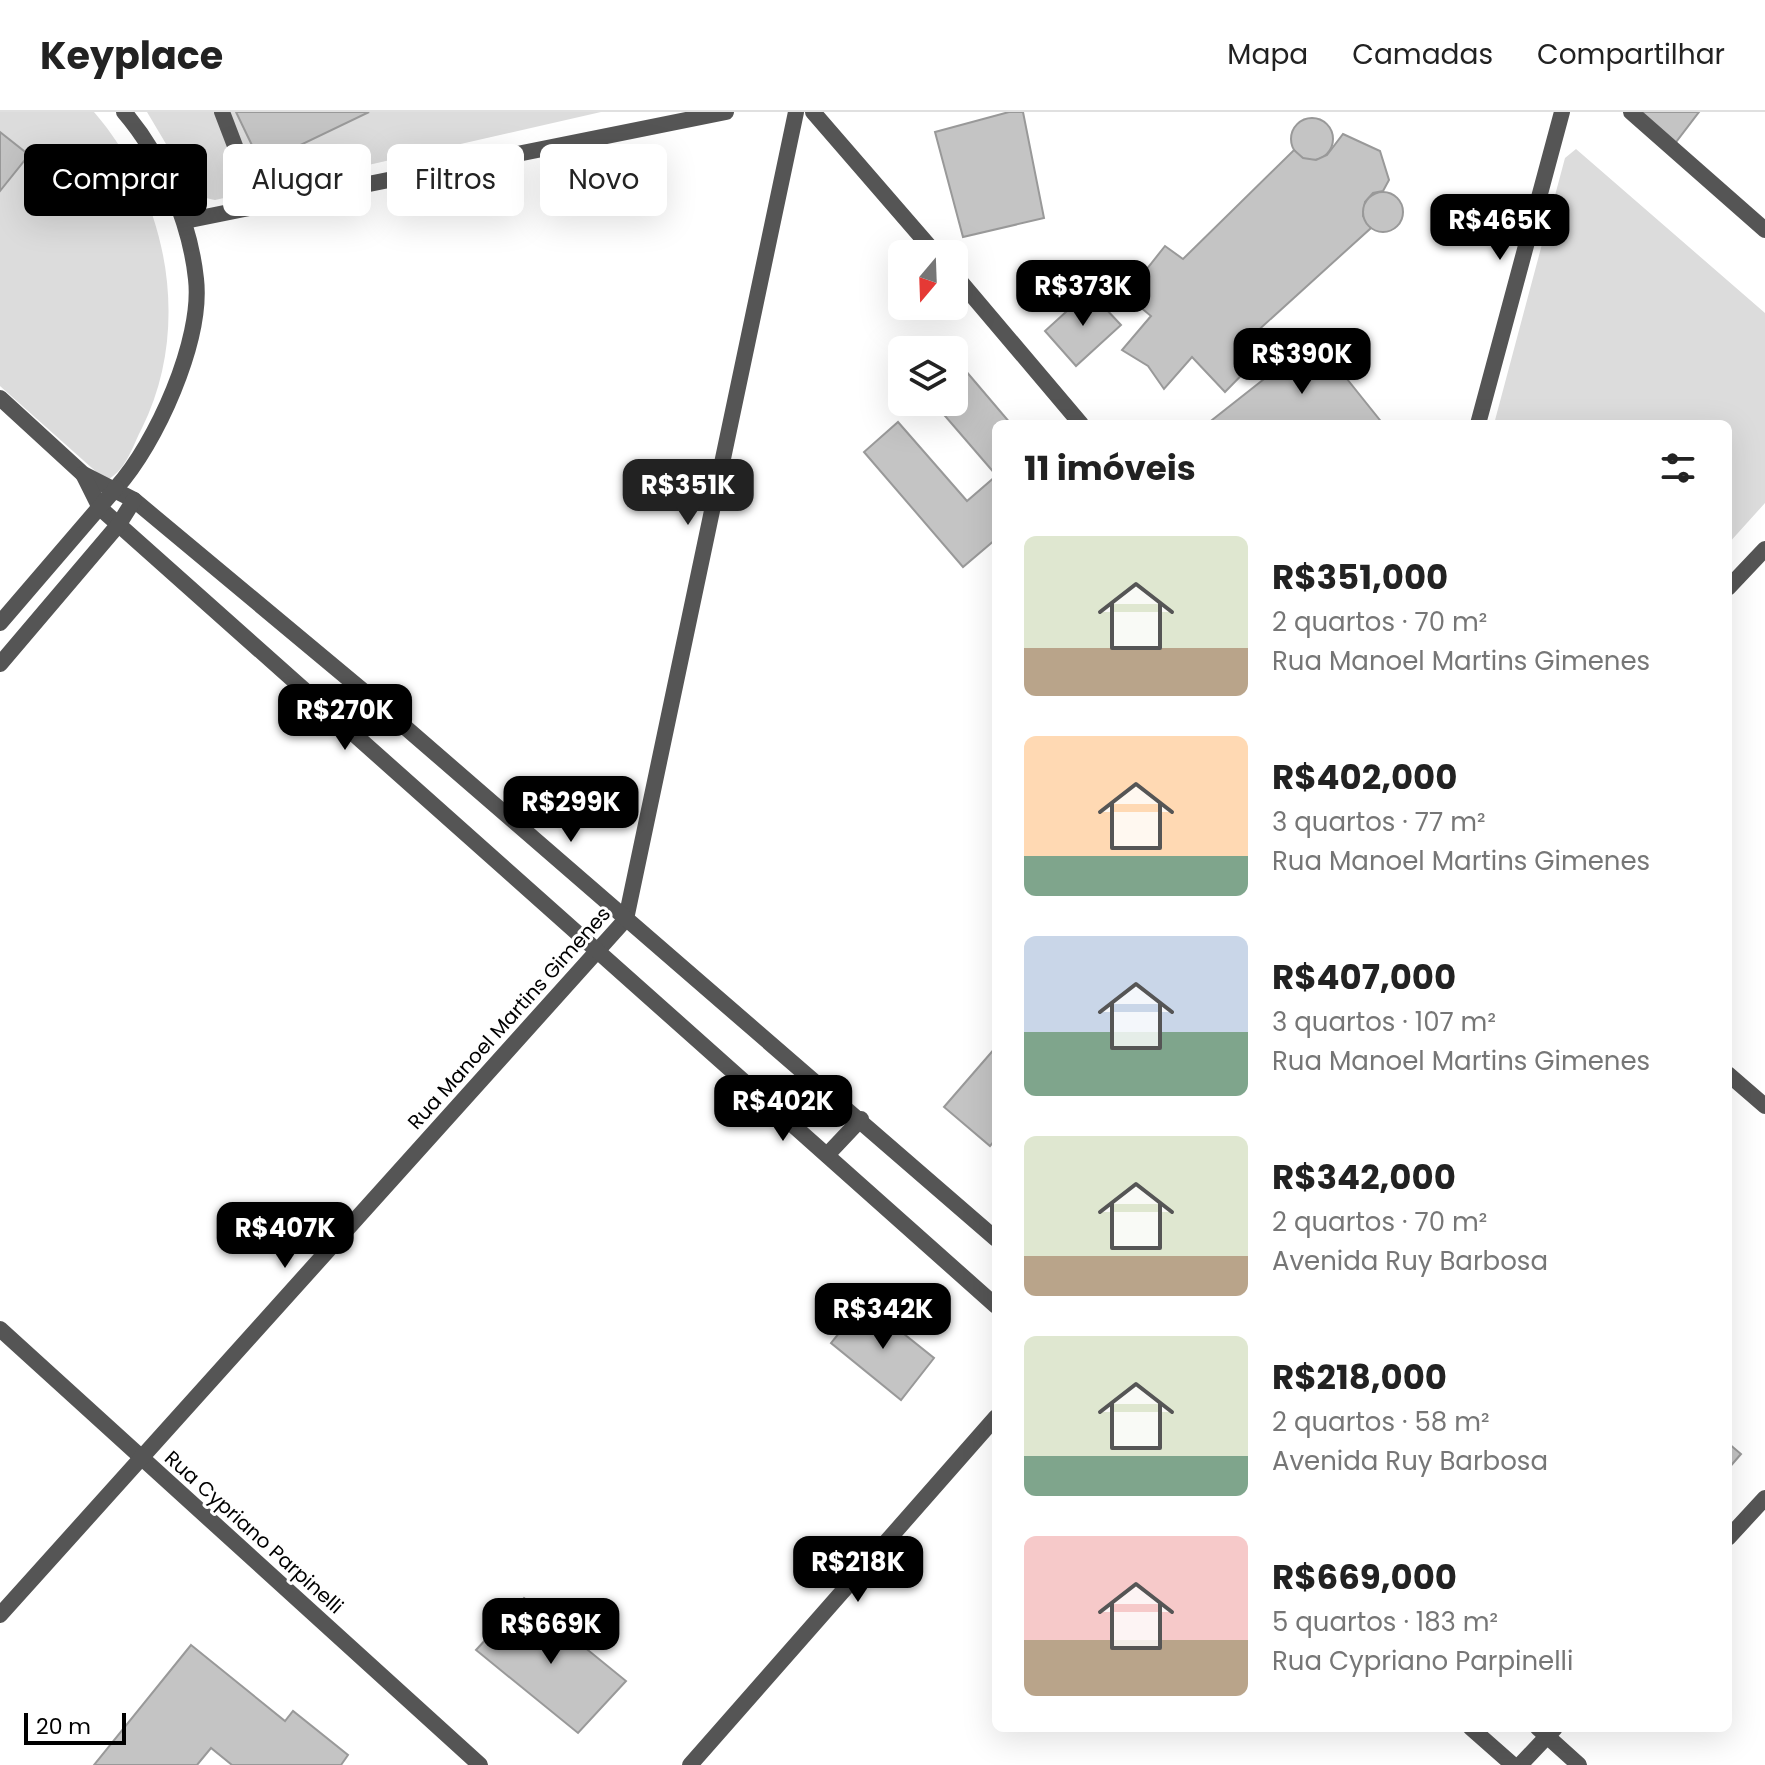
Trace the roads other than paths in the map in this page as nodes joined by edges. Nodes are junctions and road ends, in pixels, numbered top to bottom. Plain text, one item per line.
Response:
1 (124, 112) edge
2 (222, 112) edge
3 (726, 112) edge
4 (796, 112) edge
5 (813, 112) edge
6 (1562, 112) edge
7 (1631, 112) edge
8 (684, 116) edge
9 (234, 144) edge
10 (371, 182) edge
11 (223, 213) edge
12 (185, 221) junction
13 (1765, 230) edge
14 (924, 240) edge
15 (968, 291) edge
16 (0, 398) edge
17 (1078, 420) edge
18 (1479, 420) edge
19 (139, 462) junction
20 (83, 474) junction
21 (116, 488) junction
22 (134, 500) junction
23 (100, 508) junction
24 (119, 524) junction
25 (1765, 549) edge
26 (1732, 584) edge
27 (0, 623) edge
28 (0, 664) edge
29 (368, 695) junction
30 (342, 723) junction
31 (626, 919) junction
32 (598, 950) junction
33 (1732, 1077) edge
34 (1765, 1106) edge
35 (861, 1119) junction
36 (827, 1155) junction
37 (992, 1235) edge
38 (992, 1302) edge
39 (0, 1329) edge
40 (992, 1422) edge
41 (143, 1457) junction
42 (1765, 1498) edge
43 (1732, 1534) edge
44 (0, 1615) edge
45 (1476, 1732) edge
46 (1546, 1732) edge
47 (1548, 1732) edge
48 (480, 1765) edge
49 (690, 1765) edge
50 (1513, 1765) edge
51 (1520, 1765) edge
52 (1579, 1765) edge

1 - 12 street
2 - 9 street
3 - 8 street
4 - 31 street, Rua Manoel Martins Gimenes
5 - 14 street
6 - 18 street
7 - 13 street
8 - 10 street
11 - 12 street
12 - 19 street
15 - 17 street
16 - 20 street
19 - 21 street
19 - 22 street
20 - 21 street
20 - 23 street
21 - 22 street
21 - 23 street
22 - 24 street
22 - 29 street
23 - 24 street
23 - 27 street
24 - 28 street
24 - 30 street
25 - 26 street
29 - 30 street
29 - 31 street
30 - 32 street
31 - 32 street, Rua Manoel Martins Gimenes
31 - 35 street
32 - 36 street
32 - 41 street, Rua Manoel Martins Gimenes
33 - 34 street
35 - 36 street
35 - 37 street
36 - 38 street
39 - 41 street, Rua Cypriano Parpinelli
40 - 49 street
41 - 44 street, Rua Manoel Martins Gimenes
41 - 48 street, Rua Cypriano Parpinelli
42 - 43 street
45 - 50 street
46 - 51 street
47 - 52 street

